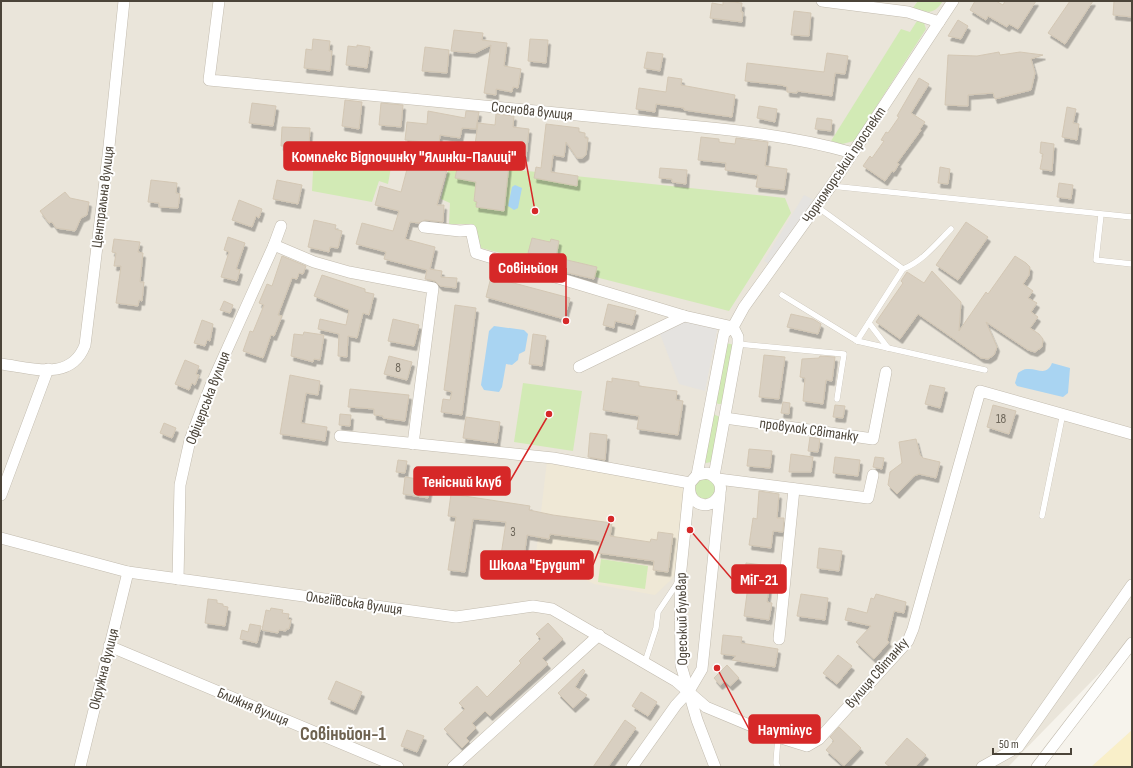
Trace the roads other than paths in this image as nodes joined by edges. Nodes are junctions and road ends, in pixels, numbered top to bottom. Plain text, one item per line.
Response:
1 (124, 1) edge
2 (219, 1) edge
3 (822, 1) edge
4 (953, 1) edge
5 (939, 22) junction
6 (853, 153) junction
7 (831, 186) junction
8 (816, 206) junction
9 (1101, 215) junction
10 (1132, 217) edge
11 (281, 226) dead end
12 (424, 227) dead end
13 (951, 229) dead end
14 (274, 244) junction
15 (1132, 264) edge
16 (903, 269) junction
17 (782, 295) dead end
18 (684, 316) junction
19 (869, 323) junction
20 (733, 327) junction
21 (857, 341) junction
22 (738, 344) junction
23 (888, 348) junction
24 (1, 364) edge
25 (579, 367) dead end
26 (48, 369) junction
27 (985, 370) dead end
28 (886, 372) dead end
29 (838, 399) dead end
30 (1063, 413) junction
31 (725, 418) junction
32 (1132, 434) edge
33 (340, 436) dead end
34 (413, 444) junction
35 (873, 475) dead end
36 (701, 482) junction
37 (794, 489) junction
38 (1, 495) edge
39 (718, 498) junction
40 (1042, 516) dead end
41 (1, 538) edge
42 (128, 572) junction
43 (178, 579) junction
44 (680, 579) junction
45 (1132, 585) edge
46 (599, 635) junction
47 (779, 639) dead end
48 (1132, 643) edge
49 (108, 646) junction
50 (645, 662) junction
51 (689, 691) junction
52 (778, 736) junction
53 (80, 767) edge
54 (398, 767) edge
55 (453, 767) edge
56 (632, 767) edge
57 (715, 767) edge
58 (778, 767) edge
59 (982, 767) edge
60 (1037, 767) edge

1 - 26 street, Центральна вулиця
2 - 6 street, Соснова вулиця
3 - 5 street
4 - 5 street, Чорноморський проспект
5 - 6 street, Чорноморський проспект
6 - 7 street, Чорноморський проспект
7 - 8 street, Чорноморський проспект
7 - 9 lane
8 - 16 lane
8 - 20 street, Чорноморський проспект
9 - 10 lane
9 - 15 lane
11 - 14 street, Офіцерська вулиця
12 - 18 street
13 - 16 lane
14 - 34 street
14 - 43 street, Офіцерська вулиця
16 - 19 lane
17 - 21 lane
18 - 20 street
18 - 25 street
19 - 21 lane
19 - 23 lane
20 - 22 street, Одеський бульвар
20 - 36 street, Одеський бульвар
21 - 23 lane
22 - 29 lane
22 - 31 street, Одеський бульвар
23 - 27 lane
24 - 26 street, Центральна вулиця
26 - 38 street
28 - 31 street, провулок Світанку
30 - 32 street
30 - 40 lane
30 - 52 street, вулиця Світанку
31 - 36 street, Одеський бульвар
33 - 34 street
34 - 36 street
35 - 37 street
36 - 37 street
36 - 39 street, Одеський бульвар
36 - 39 street
36 - 44 street, Одеський бульвар
37 - 47 street
39 - 51 street, Одеський бульвар
41 - 42 street, Ольгіївська вулиця
42 - 43 street, Ольгіївська вулиця
42 - 49 street, Окружна вулиця
43 - 46 street, Ольгіївська вулиця
44 - 50 lane
44 - 51 street, Одеський бульвар
45 - 59 street
46 - 50 street, Ольгіївська вулиця
46 - 55 street
48 - 60 street
49 - 53 street, Окружна вулиця
49 - 54 street, Ближня вулиця
50 - 51 street, Ольгіївська вулиця
51 - 52 street, вулиця Світанку
51 - 56 street
51 - 57 street
52 - 58 lane

